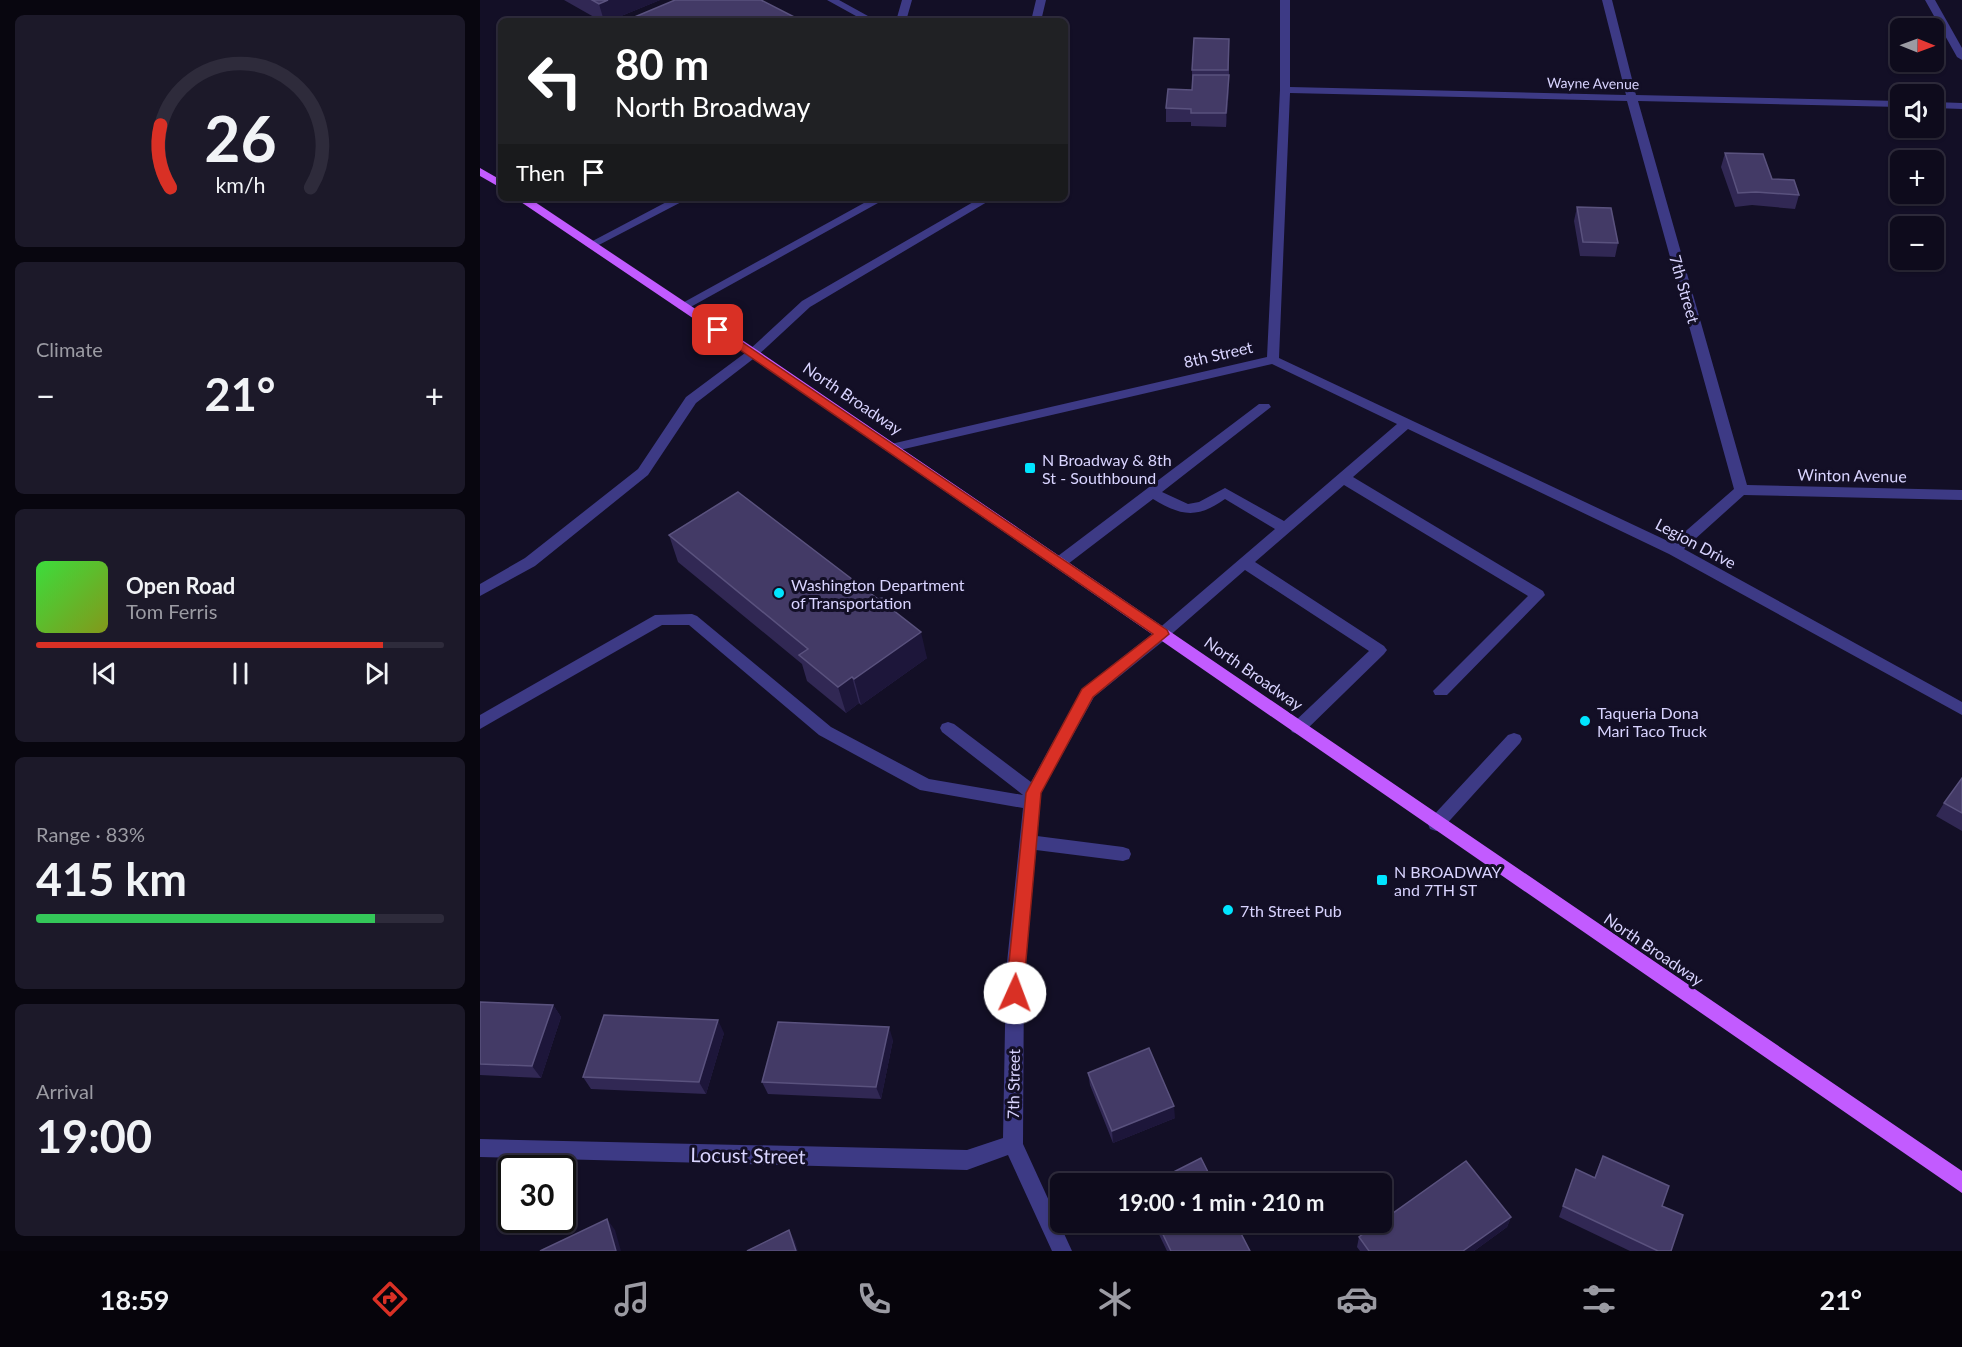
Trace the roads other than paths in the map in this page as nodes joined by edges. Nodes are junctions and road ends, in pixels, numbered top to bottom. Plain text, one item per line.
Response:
1 (832, 0) edge
2 (907, 0) edge
3 (1041, 0) edge
4 (1285, 0) edge
5 (1607, 0) edge
6 (1930, 0) edge
7 (866, 18) edge
8 (902, 18) edge
9 (1037, 18) edge
10 (1962, 57) edge
11 (1285, 90) junction
12 (1632, 99) junction
13 (1890, 104) edge
14 (1944, 105) edge
15 (1962, 106) edge
16 (480, 171) edge
17 (498, 183) edge
18 (525, 201) edge
19 (677, 201) edge
20 (876, 201) edge
21 (980, 201) edge
22 (591, 245) junction
23 (684, 306) junction
24 (753, 353) junction
25 (1273, 360) junction
26 (1264, 407) dead end
27 (1406, 424) junction
28 (891, 448) junction
29 (1343, 478) junction
30 (1741, 490) junction
31 (1152, 492) junction
32 (1962, 495) edge
33 (1284, 528) junction
34 (1674, 550) junction
35 (1059, 563) junction
36 (1245, 563) junction
37 (480, 591) edge
38 (1162, 634) junction
39 (1441, 691) dead end
40 (1962, 709) edge
41 (480, 723) edge
42 (948, 728) dead end
43 (1298, 728) junction
44 (1514, 739) dead end
45 (1033, 798) junction
46 (1436, 824) junction
47 (1029, 842) junction
48 (1123, 854) dead end
49 (1013, 1144) junction
50 (480, 1148) edge
51 (1962, 1184) edge
52 (1062, 1251) edge

1 - 7 street
2 - 8 street
3 - 9 street
4 - 11 street, 8th Street
5 - 12 street, 7th Street
6 - 10 street
11 - 12 street, Wayne Avenue
11 - 25 street, 8th Street
12 - 13 street, Wayne Avenue
12 - 30 street, 7th Street
14 - 15 street
16 - 17 main road
18 - 22 main road, North Broadway
19 - 22 street
20 - 23 street
21 - 24 street
22 - 23 main road, North Broadway
23 - 24 main road, North Broadway
24 - 28 main road, North Broadway
24 - 37 street
25 - 27 street, Legion Drive
25 - 28 street, 8th Street
26 - 31 street
27 - 29 street
27 - 34 street, Legion Drive
28 - 35 main road, North Broadway
29 - 33 street
29 - 39 street
30 - 32 street, Winton Avenue
30 - 34 street
31 - 33 street
31 - 35 street
33 - 36 street
34 - 40 street, Legion Drive
35 - 38 main road, North Broadway
36 - 38 street
36 - 43 street
38 - 43 main road, North Broadway
38 - 45 street, 7th Street
41 - 45 street
42 - 45 street
43 - 46 main road, North Broadway
44 - 46 street
45 - 47 street, 7th Street
46 - 51 main road, North Broadway
47 - 48 street
47 - 49 street, 7th Street
49 - 50 street, Locust Street
49 - 52 street, 7th Street

